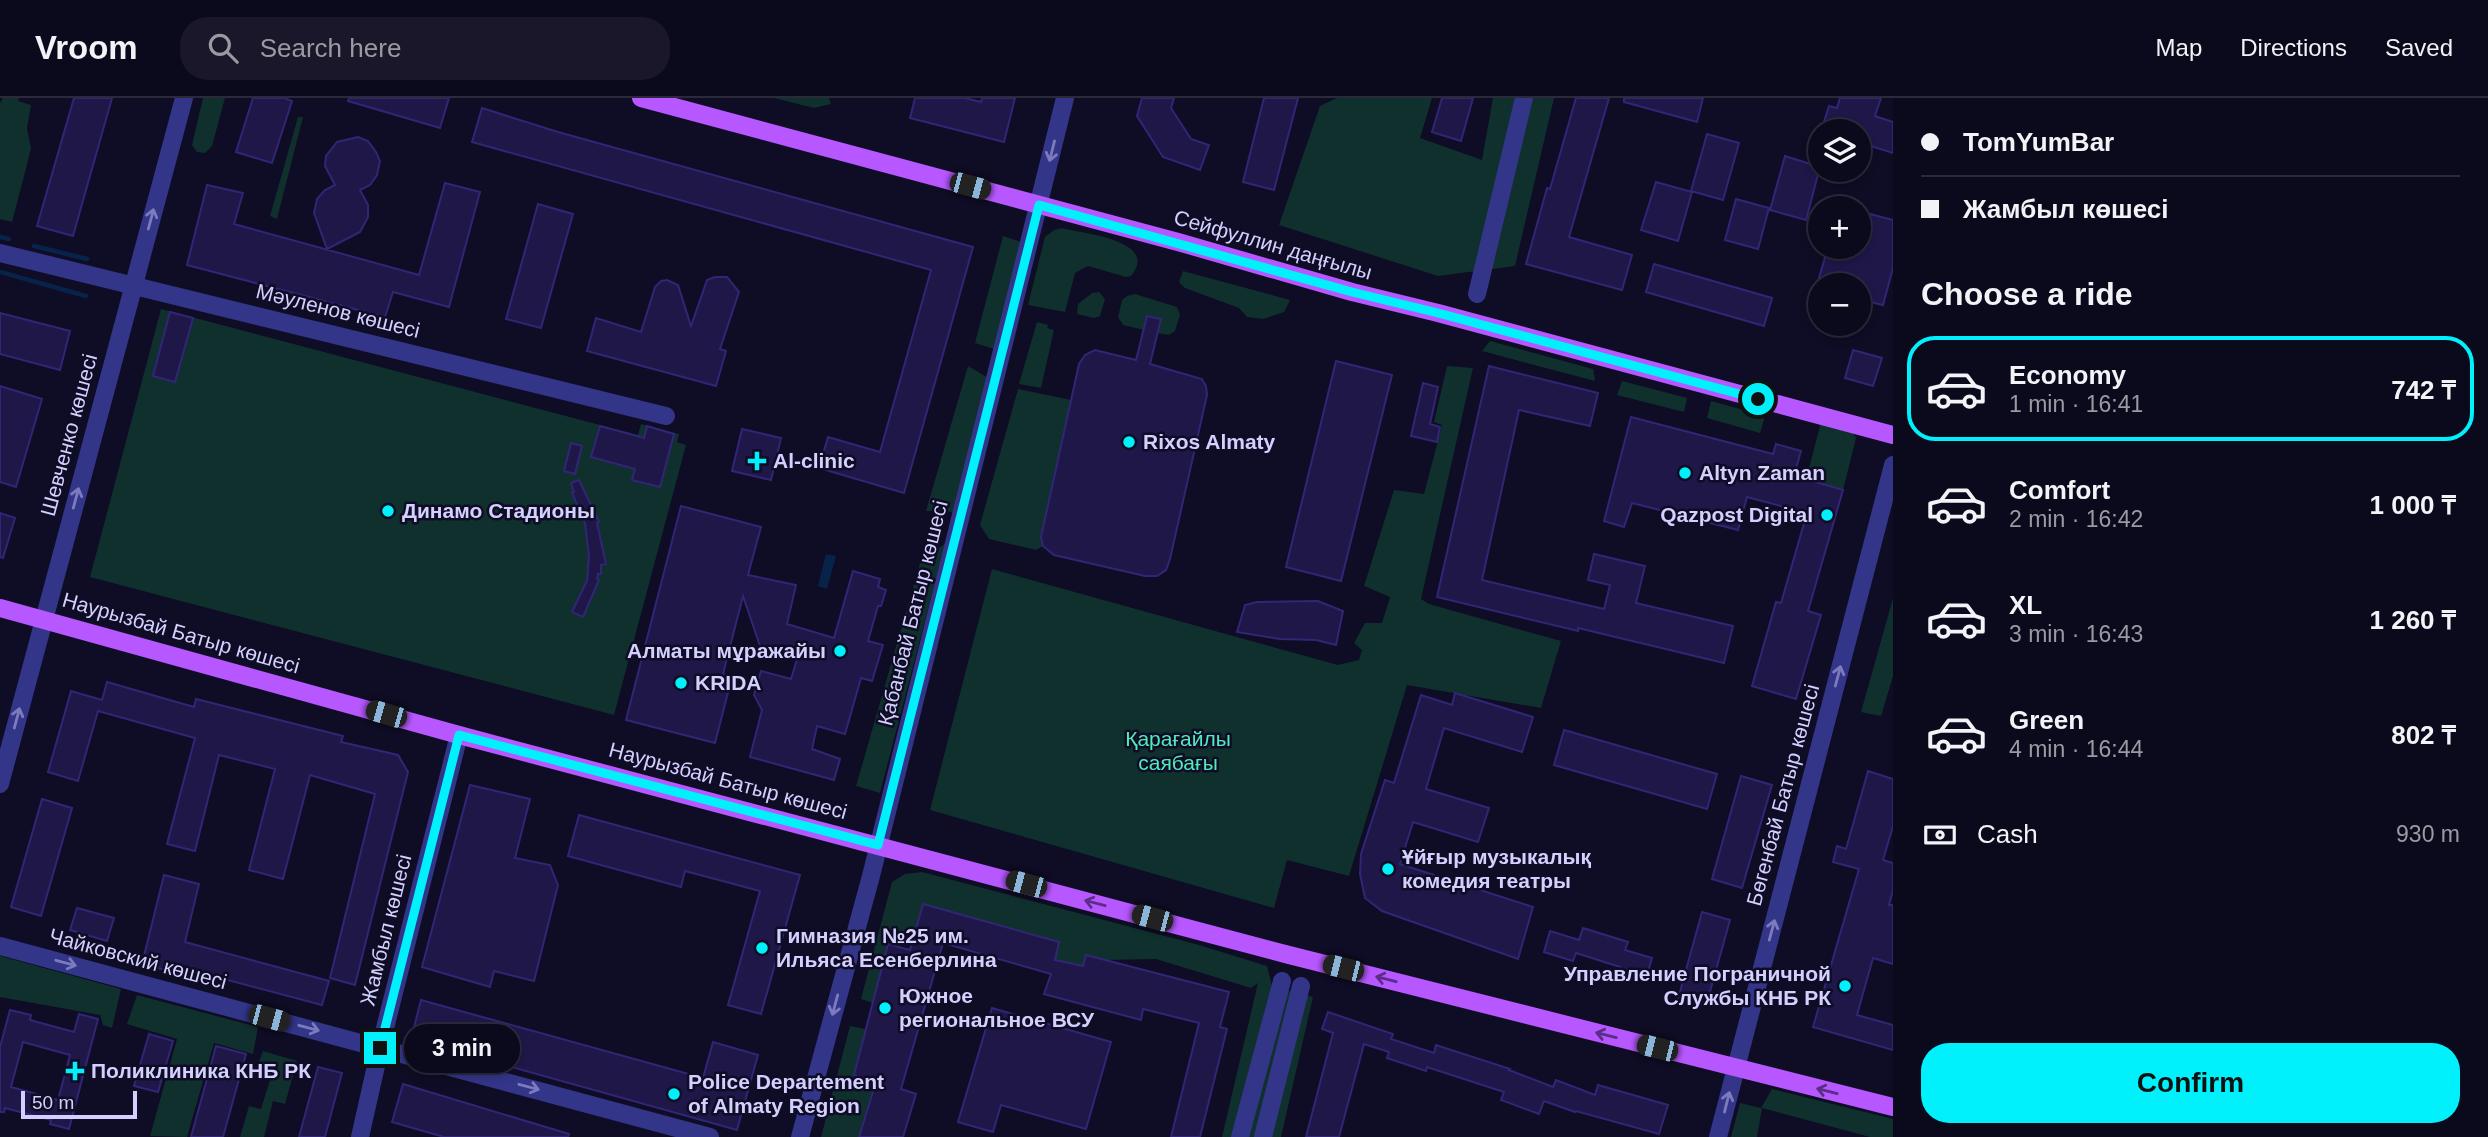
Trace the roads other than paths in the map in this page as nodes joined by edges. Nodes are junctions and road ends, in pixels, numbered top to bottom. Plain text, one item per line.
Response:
1 (184, 98) edge
2 (641, 98) edge
3 (1065, 98) edge
4 (1524, 98) edge
5 (1039, 205) junction
6 (0, 253) edge
7 (133, 285) junction
8 (1477, 293) dead end
9 (666, 416) dead end
10 (1893, 435) edge
11 (1893, 465) edge
12 (0, 608) edge
13 (43, 618) junction
14 (459, 735) junction
15 (0, 784) edge
16 (878, 845) junction
17 (0, 946) edge
18 (1282, 981) dead end
19 (1301, 986) dead end
20 (380, 1048) junction
21 (1736, 1068) junction
22 (1893, 1107) edge
23 (360, 1137) edge
24 (710, 1137) edge
25 (800, 1137) edge
26 (1240, 1137) edge
27 (1263, 1137) edge
28 (1718, 1137) edge

7 -> 1 street, Шевченко көшесі
2 - 5 main road, Сейфуллин даңғылы
3 -> 5 street, Қабанбай Батыр көшесі
4 - 8 street
5 - 10 main road, Сейфуллин даңғылы
5 - 16 street, Қабанбай Батыр көшесі
6 - 7 street, Мәуленов көшесі
7 - 9 street, Мәуленов көшесі
13 -> 7 street, Шевченко көшесі
21 -> 11 street, Бөгенбай Батыр көшесі
12 - 13 main road, Наурызбай Батыр көшесі
13 - 14 main road, Наурызбай Батыр көшесі
15 -> 13 street, Шевченко көшесі
14 - 16 main road, Наурызбай Батыр көшесі
14 - 20 street, Жамбыл көшесі
21 -> 16 main road, Наурызбай Батыр көшесі
16 -> 25 street, Қабанбай Батыр көшесі
17 -> 20 street, Чайковский көшесі
18 - 26 street
19 - 27 street
20 - 23 street, Жамбыл көшесі
20 -> 24 street, Чайковский көшесі
22 -> 21 main road, Наурызбай Батыр көшесі
28 -> 21 street, Бөгенбай Батыр көшесі

